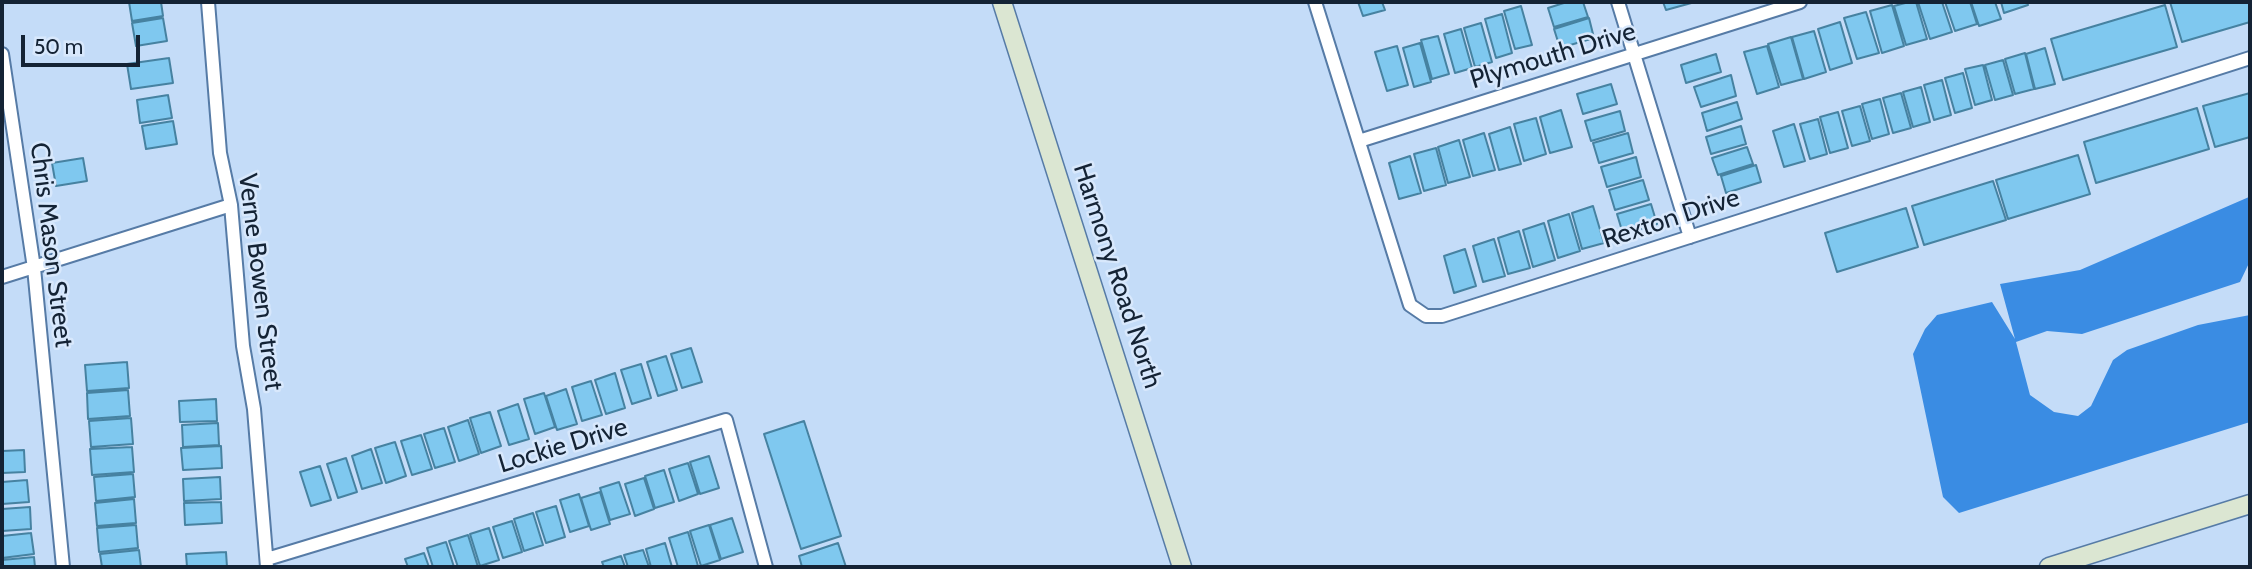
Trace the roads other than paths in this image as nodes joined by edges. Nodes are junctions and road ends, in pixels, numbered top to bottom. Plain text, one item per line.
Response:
1 (208, 2) edge
2 (1002, 2) edge
3 (1315, 2) edge
4 (1618, 2) edge
5 (1800, 2) edge
6 (2, 54) edge
7 (1636, 54) junction
8 (2250, 58) edge
9 (1359, 141) junction
10 (231, 205) junction
11 (1690, 237) junction
12 (34, 268) junction
13 (2, 277) edge
14 (2250, 504) edge
15 (267, 563) edge
16 (63, 567) edge
17 (766, 567) edge
18 (1182, 567) edge
19 (2049, 567) edge

1 - 10 street, Verne Bowen Street
2 - 18 main road, Harmony Road North
3 - 9 street, Rexton Drive
4 - 7 street
5 - 7 street, Plymouth Drive
6 - 12 street, Chris Mason Street
7 - 9 street, Plymouth Drive
7 - 11 street
8 - 11 street, Rexton Drive
9 - 11 street, Rexton Drive
10 - 12 street
10 - 15 street, Verne Bowen Street
12 - 13 street
12 - 16 street, Chris Mason Street
14 - 19 main road
15 - 17 street, Lockie Drive

